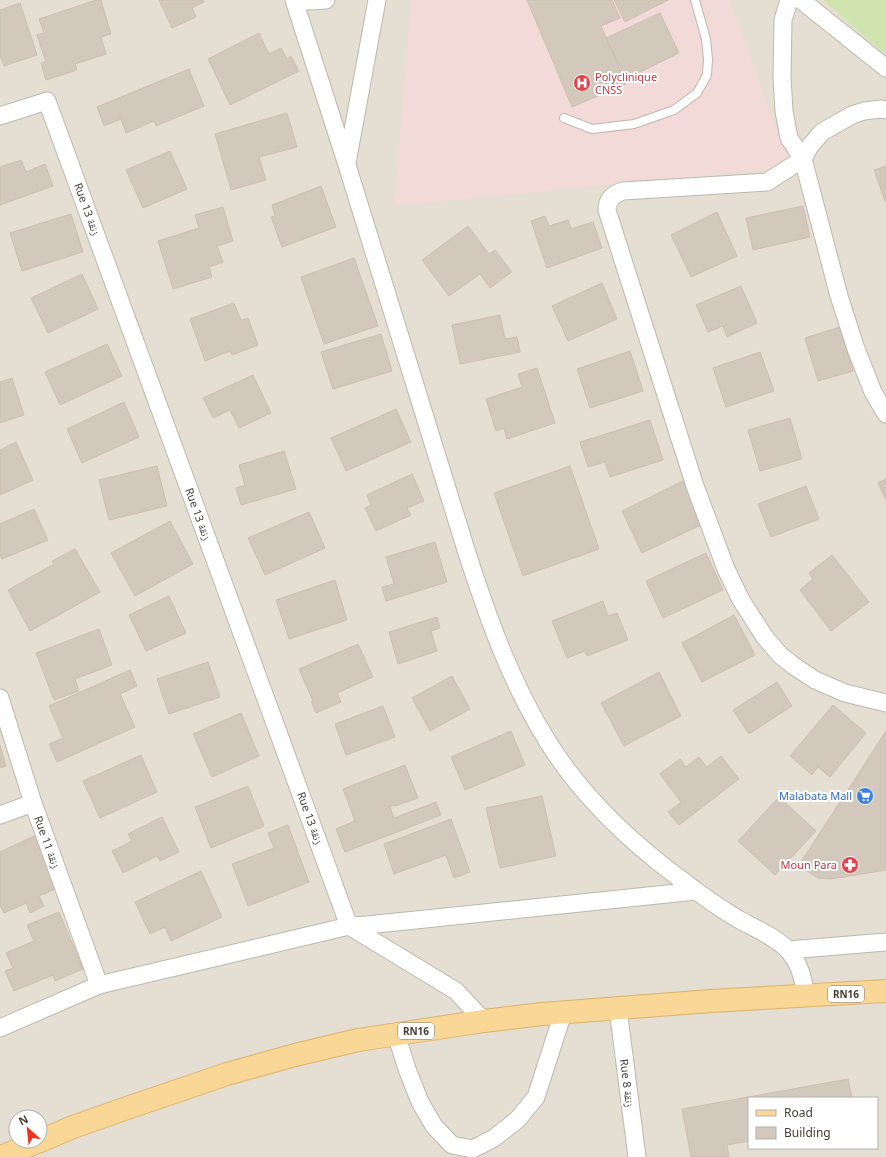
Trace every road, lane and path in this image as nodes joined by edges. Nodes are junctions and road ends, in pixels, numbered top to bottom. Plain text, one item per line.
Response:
1 (294, 0) edge
2 (301, 0) edge
3 (326, 0) edge
4 (377, 0) edge
5 (695, 0) edge
6 (789, 0) edge
7 (801, 0) edge
8 (886, 68) edge
9 (886, 110) edge
10 (0, 116) edge
11 (564, 118) dead end
12 (803, 160) junction
13 (347, 165) junction
14 (886, 414) edge
15 (0, 698) edge
16 (886, 703) edge
17 (33, 803) junction
18 (0, 815) edge
19 (696, 891) junction
20 (349, 926) junction
21 (886, 942) edge
22 (788, 950) junction
23 (99, 985) junction
24 (886, 991) edge
25 (806, 996) junction
26 (618, 1009) junction
27 (563, 1013) junction
28 (484, 1021) junction
29 (0, 1028) edge
30 (396, 1034) junction
31 (48, 1137) edge
32 (20, 1149) edge
33 (1, 1157) edge
34 (637, 1157) edge

1 - 13 street
2 - 3 street
4 - 13 street
5 - 11 lane
6 - 12 street
7 - 8 street
9 - 12 street
10 - 20 street, Rue 13 زنقة
12 - 14 street
12 - 16 street
13 - 19 street
15 - 17 street, Rue 11 زنقة
17 - 18 street
17 - 23 street, Rue 11 زنقة
19 - 20 street
19 - 22 street
20 - 23 street
20 - 28 street
21 - 22 street
22 - 25 street
23 - 29 street
24 - 25 main road, RN16
25 - 26 main road, RN16
26 - 27 main road, RN16
26 - 34 street, Rue 8 زنقة
27 - 28 main road, RN16
27 - 30 street
28 - 30 main road, RN16
30 - 31 main road, RN16
32 - 33 main road, RN16

